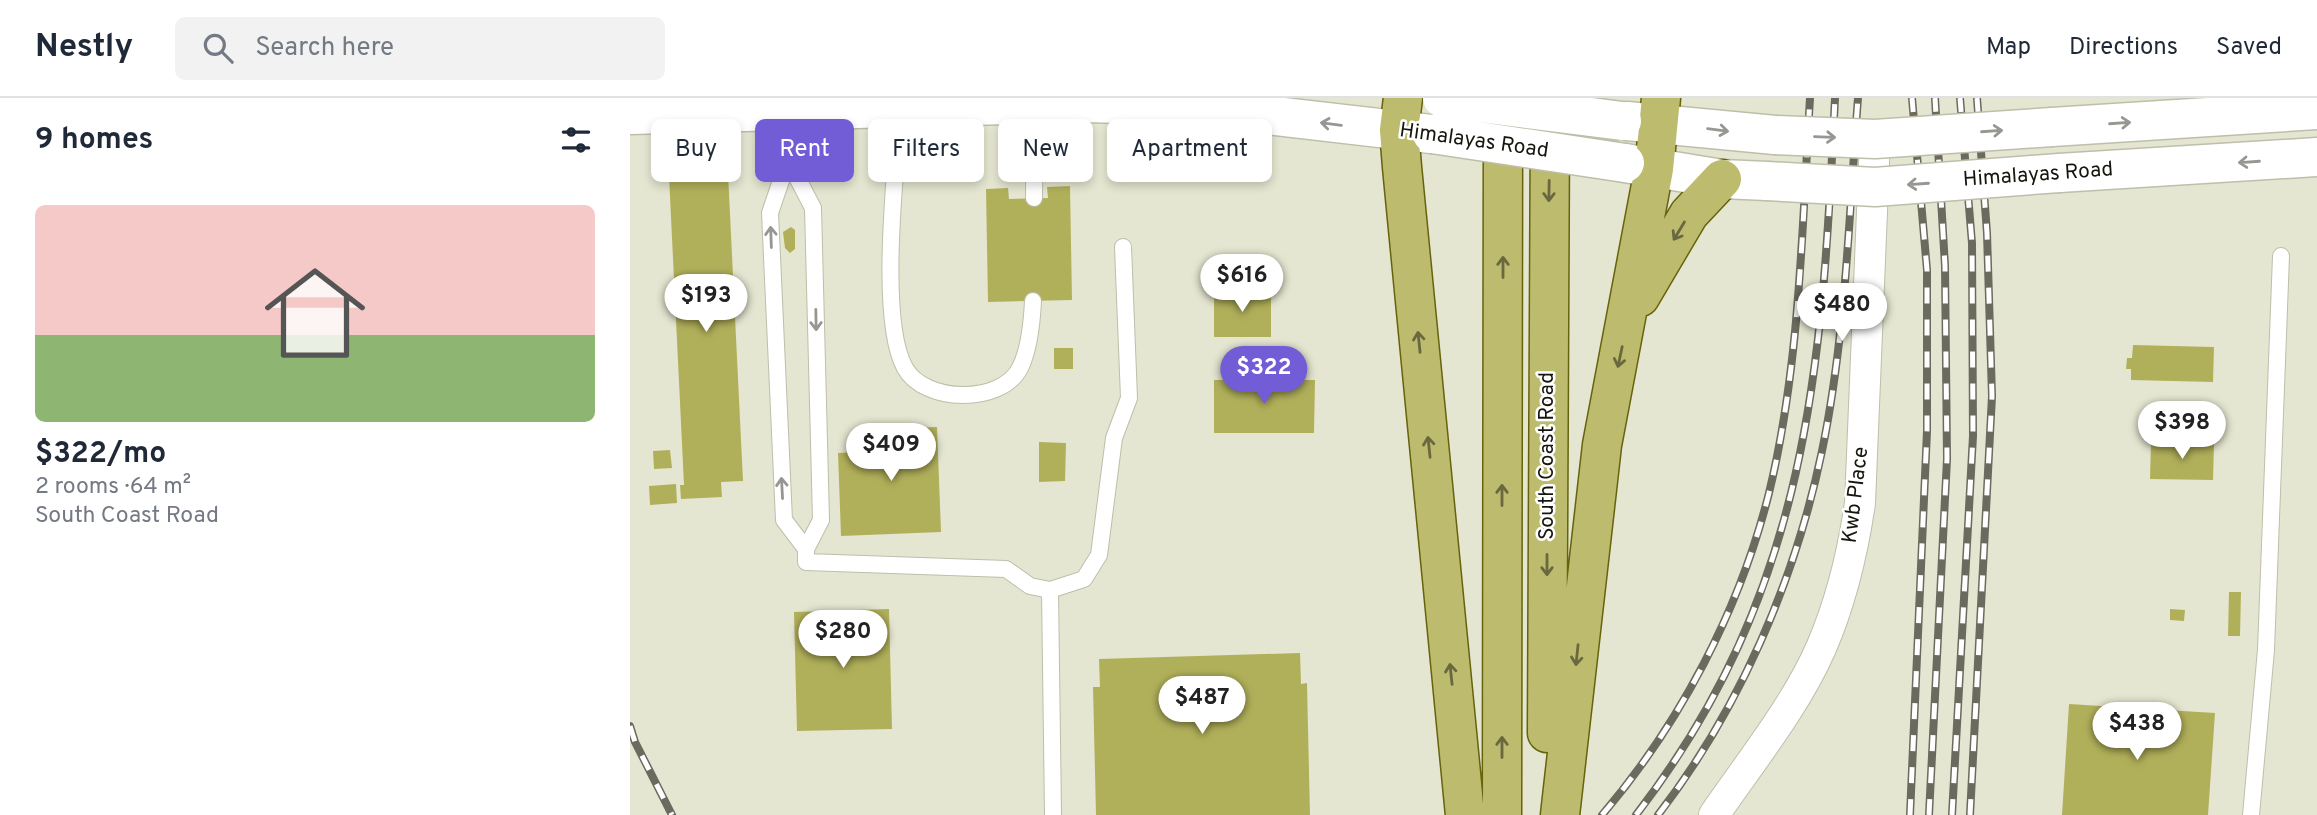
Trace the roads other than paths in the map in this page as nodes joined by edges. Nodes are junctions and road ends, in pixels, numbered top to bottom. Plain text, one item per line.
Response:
1 (1442, 98) edge
2 (1503, 98) edge
3 (1550, 98) edge
4 (1035, 105) junction
5 (900, 109) junction
6 (1661, 110) edge
7 (2317, 110) edge
8 (784, 111) junction
9 (630, 115) edge
10 (785, 119) edge
11 (1411, 121) edge
12 (1875, 139) junction
13 (2317, 158) edge
14 (1639, 166) junction
15 (1722, 179) junction
16 (781, 182) edge
17 (799, 182) edge
18 (1875, 187) junction
19 (1034, 198) dead end
20 (1123, 247) dead end
21 (2281, 256) dead end
22 (1033, 301) dead end
23 (1627, 321) junction
24 (806, 549) junction
25 (1050, 590) junction
26 (1053, 815) edge
27 (1465, 815) edge
28 (1502, 815) edge
29 (1546, 815) edge
30 (1560, 815) edge
31 (1714, 815) edge
32 (2251, 815) edge

1 - 6 street, Himalayas Road, bridge
28 -> 2 main road
3 -> 29 main road, South Coast Road
4 - 5 street, Himalayas Road
11 -> 4 street, Himalayas Road
4 - 19 lane
5 - 8 street, Himalayas Road
5 - 22 lane
6 -> 12 street, Himalayas Road, bridge
6 - 14 main road
12 -> 7 street, Himalayas Road, bridge
8 - 9 street, Himalayas Road
8 - 10 lane
11 - 14 street, Himalayas Road, bridge
27 -> 11 main road
12 - 18 street, Kwb Place
13 -> 18 street, Himalayas Road, bridge
14 - 15 street, Himalayas Road
14 - 23 main road
15 - 18 street, Himalayas Road, bridge
15 -> 23 main road
24 -> 16 lane
17 -> 24 lane
18 - 31 street, Kwb Place
20 - 25 lane
21 - 32 lane
23 -> 30 main road
24 - 25 lane
25 - 26 lane

